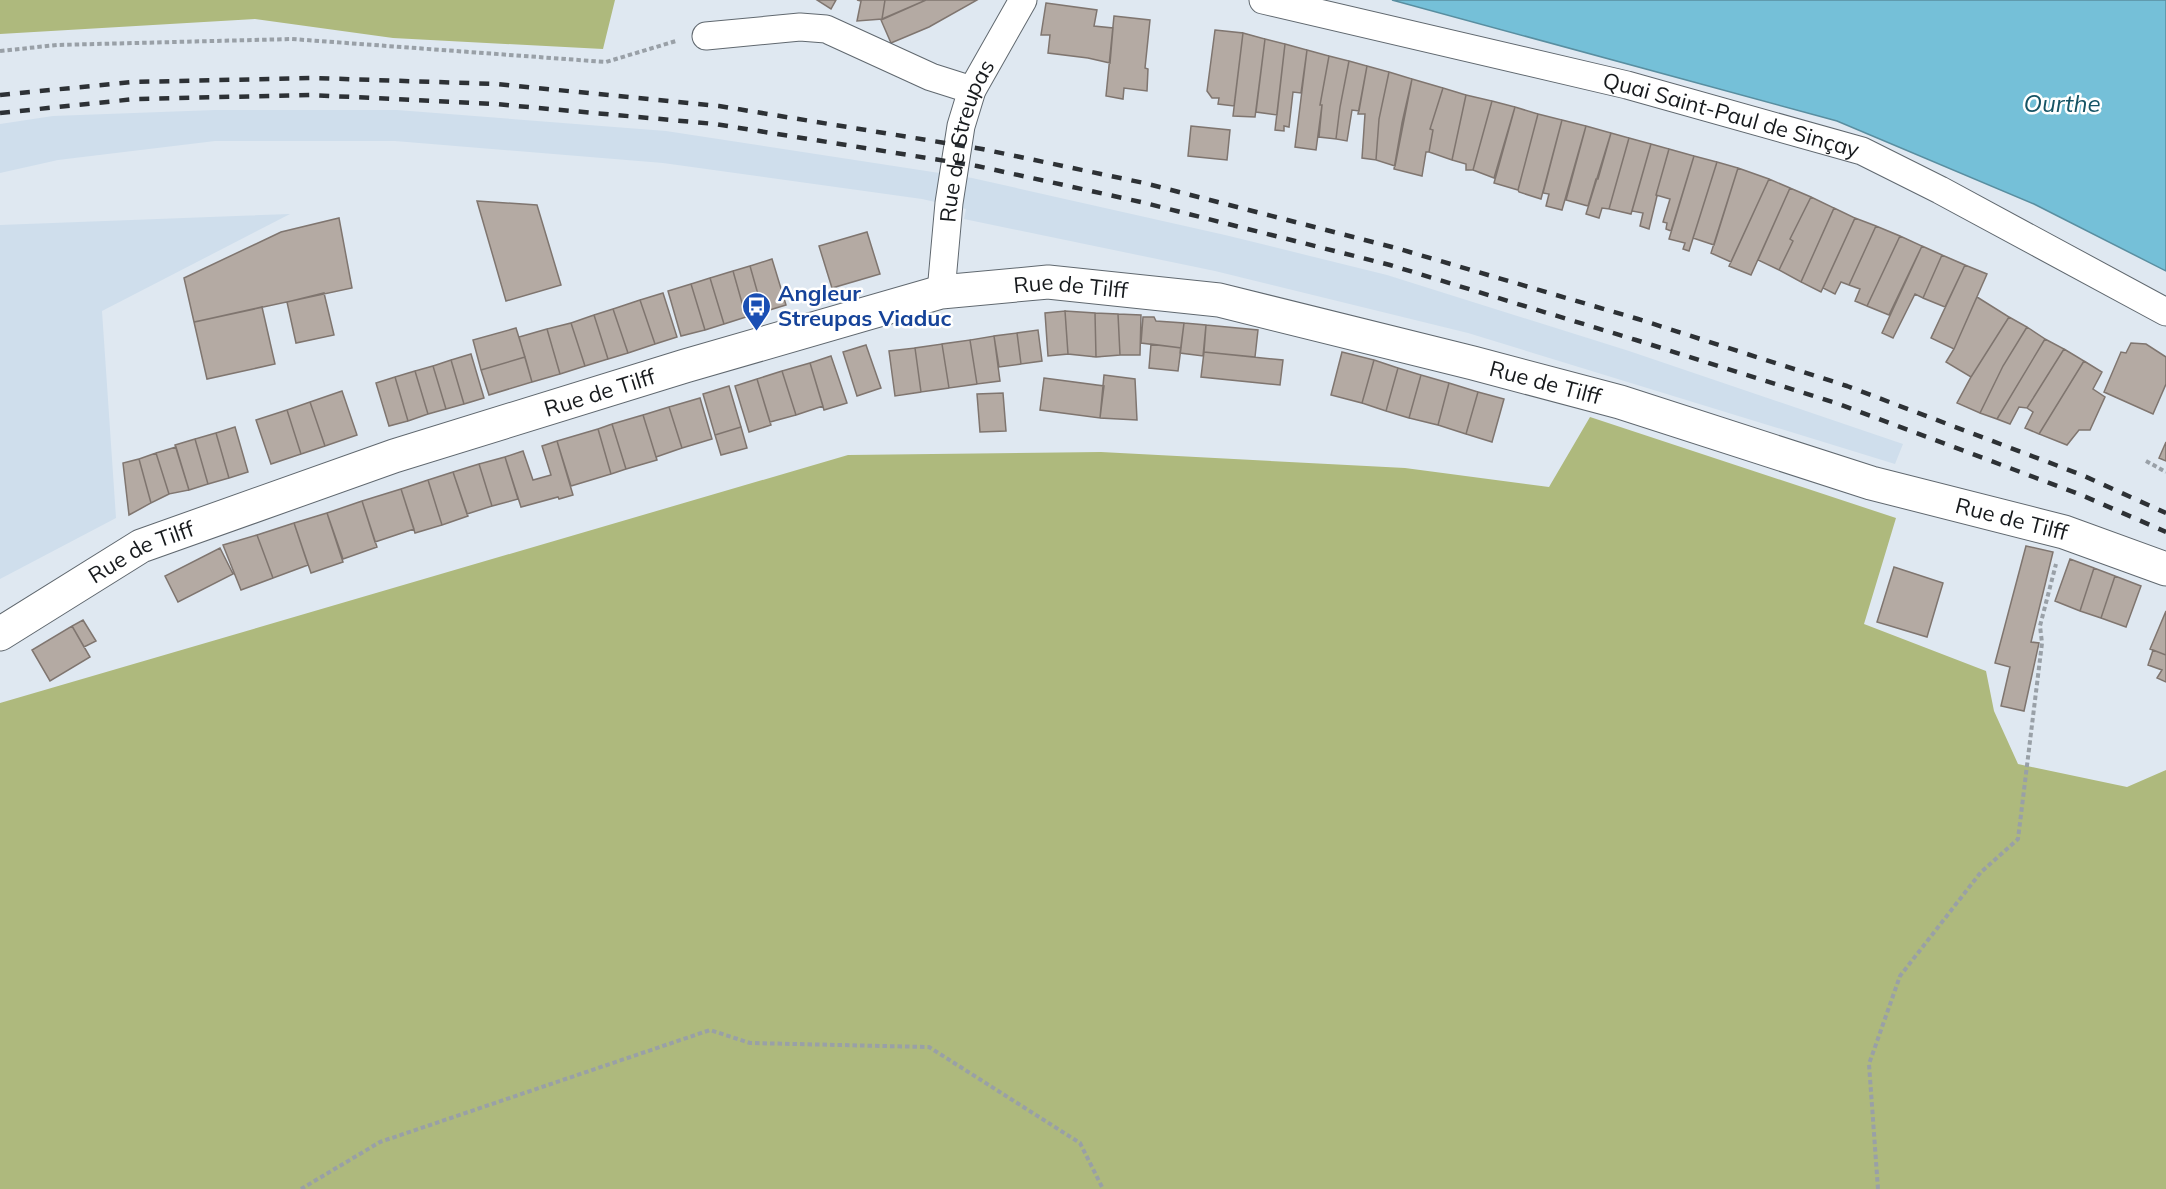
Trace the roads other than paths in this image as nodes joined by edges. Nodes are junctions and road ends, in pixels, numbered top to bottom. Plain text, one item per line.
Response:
1 (1023, 0) edge
2 (1263, 0) edge
3 (706, 36) road end
4 (972, 90) junction
5 (941, 292) junction
6 (2166, 312) edge
7 (2166, 569) edge
8 (0, 634) edge

1 - 4 street, Rue de Streupas
2 - 6 street, Quai Saint-Paul de Sinçay
3 - 4 street
4 - 5 street, Rue de Streupas
5 - 7 main road, Rue de Tilff
5 - 8 main road, Rue de Tilff

